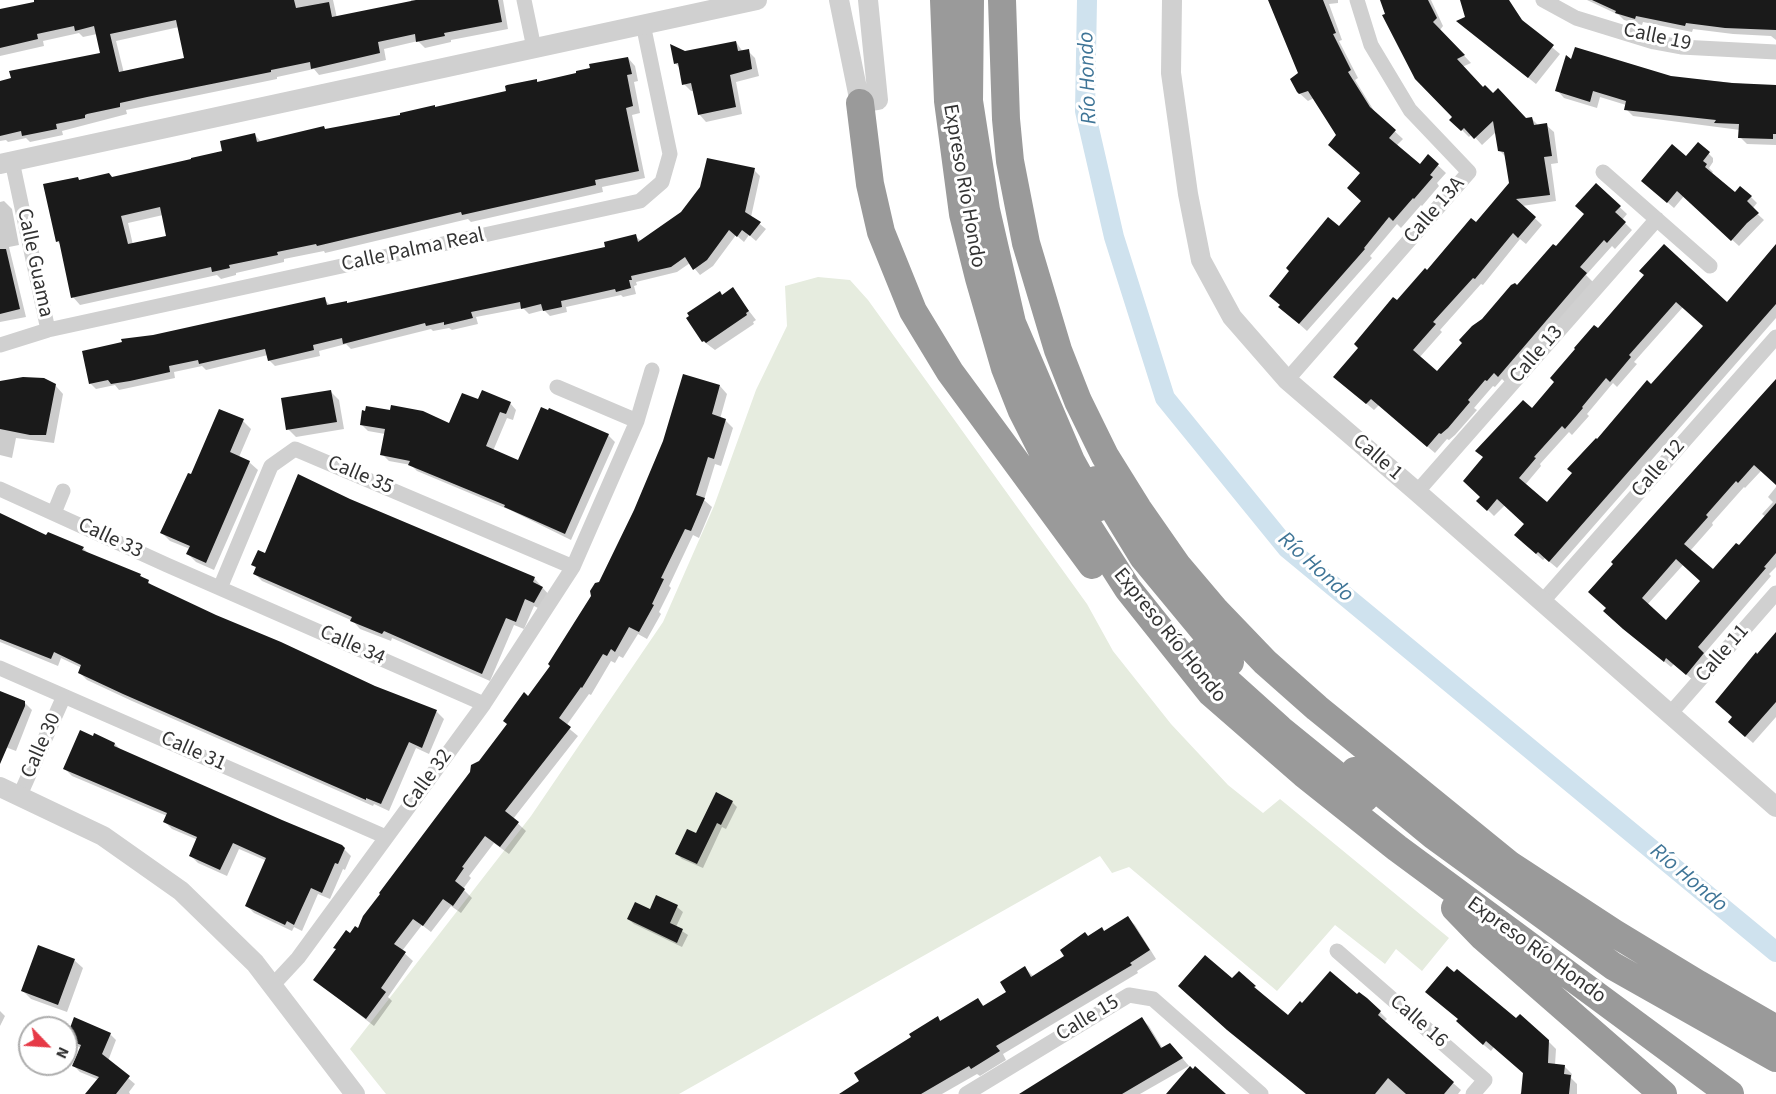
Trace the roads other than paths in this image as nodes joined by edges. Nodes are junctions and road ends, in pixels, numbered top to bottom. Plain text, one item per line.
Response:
1 (524, 0) edge
2 (757, 0) edge
3 (839, 0) edge
4 (868, 0) edge
5 (944, 0) edge
6 (970, 0) edge
7 (986, 0) edge
8 (1002, 0) edge
9 (1172, 0) edge
10 (1357, 0) edge
11 (1543, 0) edge
12 (643, 24) junction
13 (534, 48) junction
14 (1776, 52) edge
15 (869, 102) junction
16 (6, 162) edge
17 (1603, 172) dead end
18 (1657, 219) junction
19 (1710, 266) dead end
20 (48, 330) junction
21 (1776, 336) edge
22 (0, 345) edge
23 (652, 370) dead end
24 (1287, 380) junction
25 (557, 387) dead end
26 (637, 421) junction
27 (0, 489) edge
28 (63, 491) dead end
29 (1417, 492) junction
30 (54, 513) junction
31 (573, 567) junction
32 (220, 588) junction
33 (1776, 593) edge
34 (1542, 602) junction
35 (0, 668) edge
36 (1211, 693) junction
37 (64, 696) junction
38 (484, 704) junction
39 (1669, 714) junction
40 (0, 787) edge
41 (20, 795) junction
42 (1776, 807) edge
43 (386, 837) junction
44 (1397, 848) junction
45 (1337, 951) dead end
46 (272, 986) junction
47 (1776, 1029) edge
48 (1776, 1058) edge
49 (1258, 1093) edge
50 (355, 1094) edge
51 (966, 1094) edge
52 (1473, 1094) edge
53 (1663, 1094) edge
54 (1730, 1094) edge
55 (1753, 1094) edge

1 - 13 street
2 - 12 street
3 - 15 street
4 - 15 street
5 - 36 highway, Expreso Río Hondo
6 - 55 highway
7 - 48 highway
8 - 47 highway
9 - 24 street, Calle 1
10 - 24 street, Calle 13A
11 - 14 street, Calle 19
12 - 13 street
12 - 20 street, Calle Palma Real
13 - 16 street
15 - 36 highway
16 - 20 street, Calle Guama
17 - 18 street
18 - 19 street
18 - 29 street, Calle 13
20 - 22 street, Calle Palma Real
21 - 34 street, Calle 12
23 - 26 street, Calle 32
24 - 29 street, Calle 1
25 - 26 street
26 - 31 street, Calle 32
27 - 30 street, Calle 33
28 - 30 street
29 - 34 street, Calle 1
30 - 32 street, Calle 33
31 - 32 street, Calle 35
31 - 38 street, Calle 32
32 - 38 street, Calle 34
33 - 39 street, Calle 11
34 - 39 street, Calle 1
35 - 37 street, Calle 31
36 - 44 highway, Expreso Río Hondo
37 - 41 street, Calle 30
37 - 43 street, Calle 31
38 - 43 street, Calle 32
39 - 42 street, Calle 1
40 - 41 street
41 - 46 street
43 - 46 street, Calle 32
44 - 53 highway
44 - 54 highway, Expreso Río Hondo
45 - 52 street, Calle 16
46 - 50 street
49 - 51 street, Calle 15

